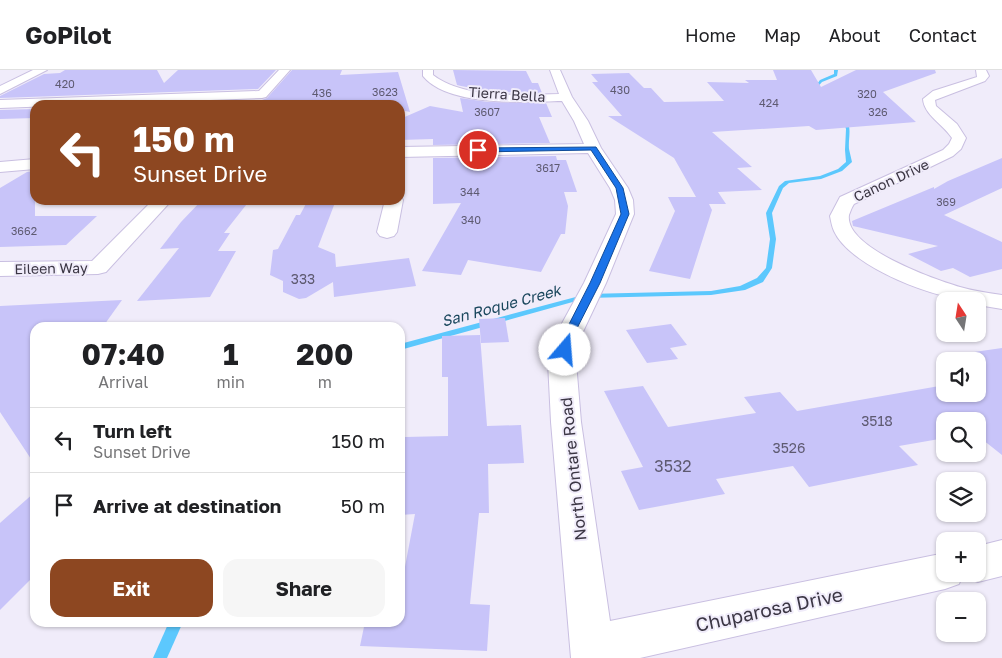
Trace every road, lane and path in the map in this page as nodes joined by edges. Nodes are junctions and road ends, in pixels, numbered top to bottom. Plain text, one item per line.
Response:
1 (42, 70) edge
2 (285, 70) edge
3 (428, 70) edge
4 (555, 70) edge
5 (982, 70) edge
6 (1, 89) edge
7 (566, 97) junction
8 (120, 100) edge
9 (30, 103) edge
10 (0, 104) edge
11 (593, 148) junction
12 (405, 157) edge
13 (30, 164) edge
14 (0, 167) edge
15 (158, 205) edge
16 (393, 205) edge
17 (387, 232) dead end
18 (0, 269) edge
19 (1002, 302) edge
20 (1002, 558) edge
21 (986, 562) edge
22 (936, 573) edge
23 (593, 652) edge

1 - 6 street
2 - 8 street
3 - 7 street, Tierra Bella
4 - 7 street, North Ontare Road
5 - 19 street, Canon Drive
7 - 11 street, North Ontare Road
9 - 10 street
11 - 12 street
11 - 23 street, North Ontare Road
13 - 14 street
15 - 18 street, Eileen Way
16 - 17 street
20 - 21 street
22 - 23 street, Chuparosa Drive

